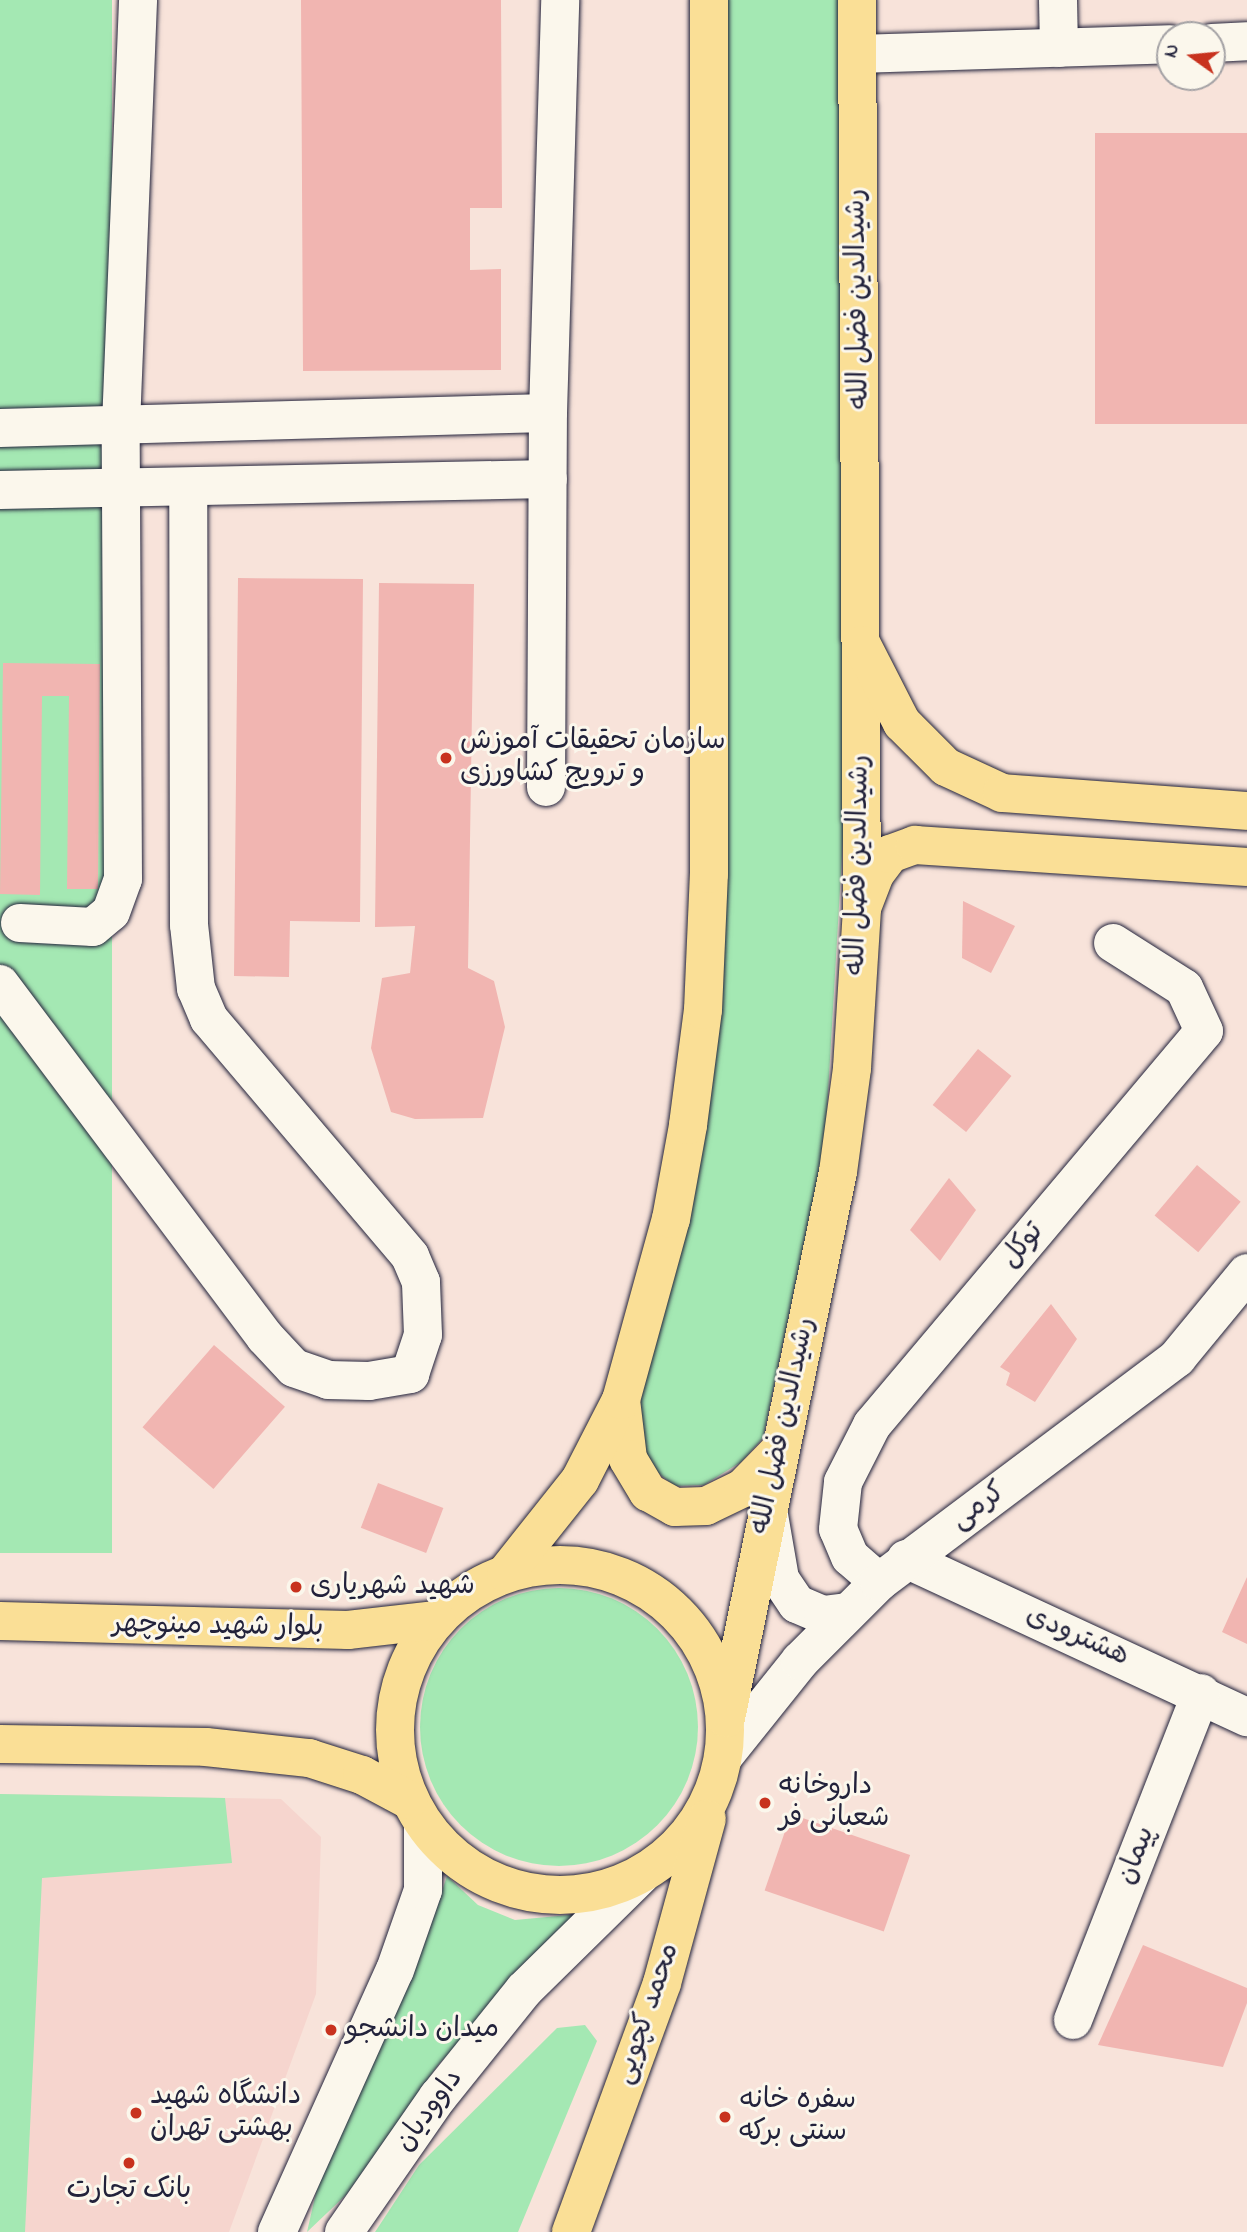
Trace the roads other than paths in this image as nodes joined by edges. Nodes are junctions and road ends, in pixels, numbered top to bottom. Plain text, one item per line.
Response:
1 (138, 0) edge
2 (560, 0) edge
3 (709, 0) edge
4 (857, 0) edge
5 (1058, 0) edge
6 (1247, 41) edge
7 (1226, 42) edge
8 (1156, 45) edge
9 (1059, 48) junction
10 (857, 54) junction
11 (548, 413) junction
12 (121, 425) junction
13 (0, 428) edge
14 (548, 479) junction
15 (188, 489) junction
16 (0, 490) edge
17 (121, 491) junction
18 (862, 645) junction
19 (546, 787) dead end
20 (1247, 811) edge
21 (1247, 867) edge
22 (862, 908) junction
23 (20, 923) dead end
24 (1113, 943) dead end
25 (0, 984) edge
26 (1247, 1273) edge
27 (621, 1400) junction
28 (777, 1453) junction
29 (768, 1499) junction
30 (892, 1570) junction
31 (506, 1573) junction
32 (848, 1612) junction
33 (436, 1620) junction
34 (0, 1621) edge
35 (1201, 1693) junction
36 (1247, 1717) edge
37 (726, 1718) junction
38 (0, 1744) edge
39 (724, 1756) junction
40 (714, 1792) junction
41 (416, 1812) junction
42 (641, 1875) junction
43 (1073, 2020) dead end
44 (277, 2232) edge
45 (344, 2232) edge
46 (571, 2232) edge

1 - 12 street
2 - 11 street
3 - 27 main road
4 - 10 main road, رشیدالدین فضل الله
5 - 9 street
6 - 7 street
8 - 9 street
9 - 10 street
10 - 18 main road, رشیدالدین فضل الله
11 - 12 street
11 - 14 street
12 - 13 street
12 - 17 street
14 - 15 street
14 - 19 street
15 - 17 street
15 - 25 street
16 - 17 street
17 - 23 street
18 - 20 main road
18 - 22 main road, رشیدالدین فضل الله
21 - 22 main road
22 - 28 main road, رشیدالدین فضل الله
24 - 30 street, توکل
26 - 30 street, کرمی
27 - 28 main road
27 - 31 main road
28 - 29 main road, رشیدالدین فضل الله
29 - 32 street
29 - 37 main road, رشیدالدین فضل الله
30 - 32 street, کرمی
30 - 35 street, هشترودی
31 - 33 main road
31 - 37 main road
32 - 39 street, کرمی
33 - 34 main road, بلوار شهید مینوچهر
33 - 41 main road
35 - 36 street, هشترودی
35 - 43 street, پیمان
37 - 39 main road
38 - 41 main road
39 - 40 main road
40 - 42 main road
40 - 46 main road, محمد کچویی
41 - 42 main road
41 - 44 street
42 - 45 street, داوودیان

